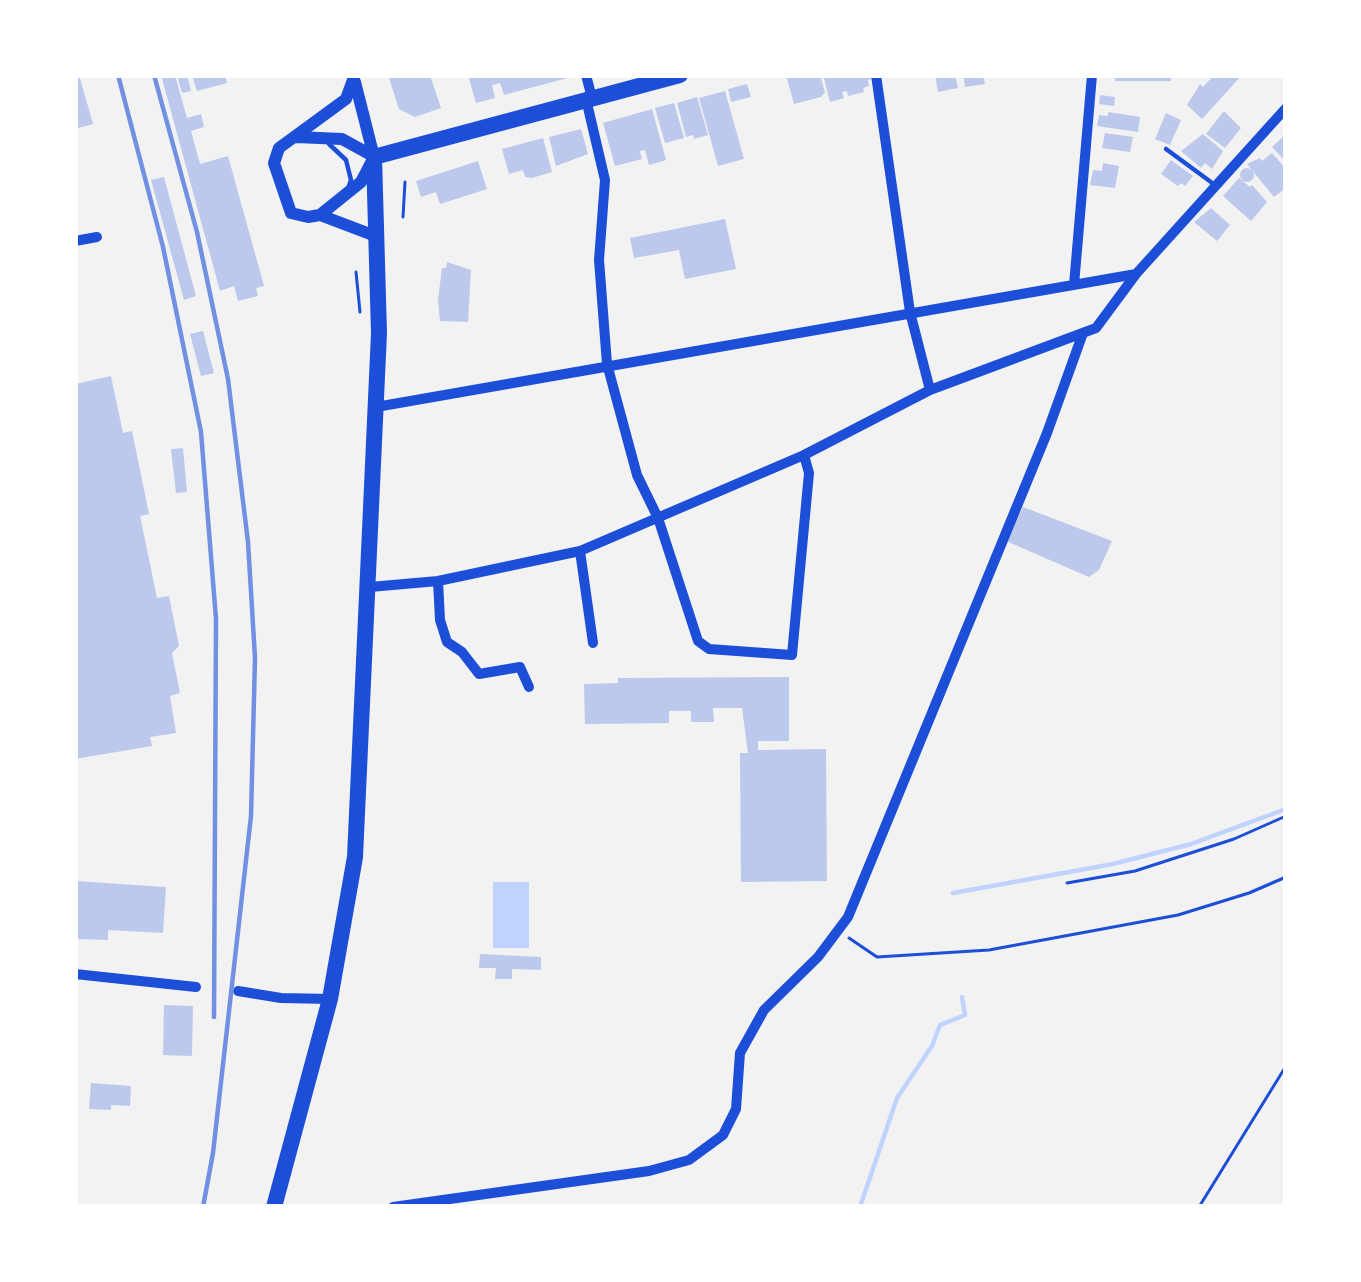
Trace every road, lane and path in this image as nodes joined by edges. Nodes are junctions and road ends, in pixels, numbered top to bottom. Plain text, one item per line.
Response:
1 (586, 75) edge
2 (680, 75) edge
3 (877, 75) edge
4 (1091, 75) edge
5 (354, 76) edge
6 (589, 98) junction
7 (1286, 108) edge
8 (294, 137) junction
9 (319, 138) junction
10 (1166, 149) dead end
11 (374, 157) junction
12 (405, 182) dead end
13 (1216, 186) junction
14 (346, 194) junction
15 (320, 215) junction
16 (404, 217) dead end
17 (97, 237) dead end
18 (379, 238) junction
19 (75, 242) edge
20 (356, 272) dead end
21 (1136, 274) junction
22 (1074, 285) junction
23 (358, 307) dead end
24 (910, 312) junction
25 (1082, 333) junction
26 (607, 364) junction
27 (930, 390) junction
28 (376, 407) junction
29 (804, 455) junction
30 (658, 518) junction
31 (580, 551) junction
32 (438, 581) junction
33 (370, 587) junction
34 (593, 643) dead end
35 (530, 687) dead end
36 (1286, 816) edge
37 (1286, 877) edge
38 (1066, 883) dead end
39 (840, 928) junction
40 (75, 974) edge
41 (196, 987) dead end
42 (238, 991) dead end
43 (330, 999) junction
44 (1286, 1066) edge
45 (274, 1207) edge
46 (393, 1207) edge
47 (1199, 1207) edge

1 - 6 street
2 - 6 highway
3 - 24 street
4 - 22 street
5 - 8 street
5 - 11 street
6 - 11 highway
6 - 26 street
7 - 13 street
8 - 9 street
8 - 15 street
9 - 11 street
9 - 14 lane
10 - 13 lane
11 - 14 street
11 - 18 highway
12 - 16 path
13 - 21 street
14 - 15 street
15 - 18 street
17 - 19 street
18 - 28 highway
20 - 23 path
21 - 22 street
21 - 25 street
22 - 24 street
24 - 26 street
24 - 27 street
25 - 27 street
25 - 39 street
26 - 28 street
26 - 30 street
27 - 29 street
28 - 33 highway
29 - 30 street
29 - 30 street
30 - 31 street
31 - 32 street
31 - 34 street
32 - 33 street
32 - 35 street
33 - 43 highway
36 - 38 path
37 - 39 path
39 - 46 street
40 - 41 street
42 - 43 street
43 - 45 highway
44 - 47 path

